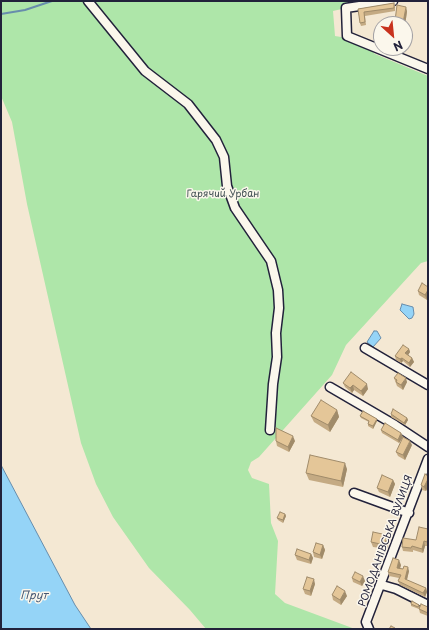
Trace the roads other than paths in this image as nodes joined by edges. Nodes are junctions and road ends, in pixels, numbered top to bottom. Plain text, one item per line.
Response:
1 (88, 1) edge
2 (394, 1) edge
3 (428, 68) edge
4 (365, 348) dead end
5 (428, 385) edge
6 (330, 387) dead end
7 (270, 430) dead end
8 (428, 447) edge
9 (428, 459) edge
10 (354, 493) dead end
11 (409, 513) junction
12 (382, 585) junction
13 (428, 605) edge
14 (369, 629) edge

1 - 7 street
2 - 3 street
4 - 5 street
6 - 8 street
9 - 11 street, РОМОДАНІВСЬКА ВУЛИЦЯ
10 - 11 street
11 - 12 street, РОМОДАНІВСЬКА ВУЛИЦЯ
12 - 13 street
12 - 14 street, РОМОДАНІВСЬКА ВУЛИЦЯ

